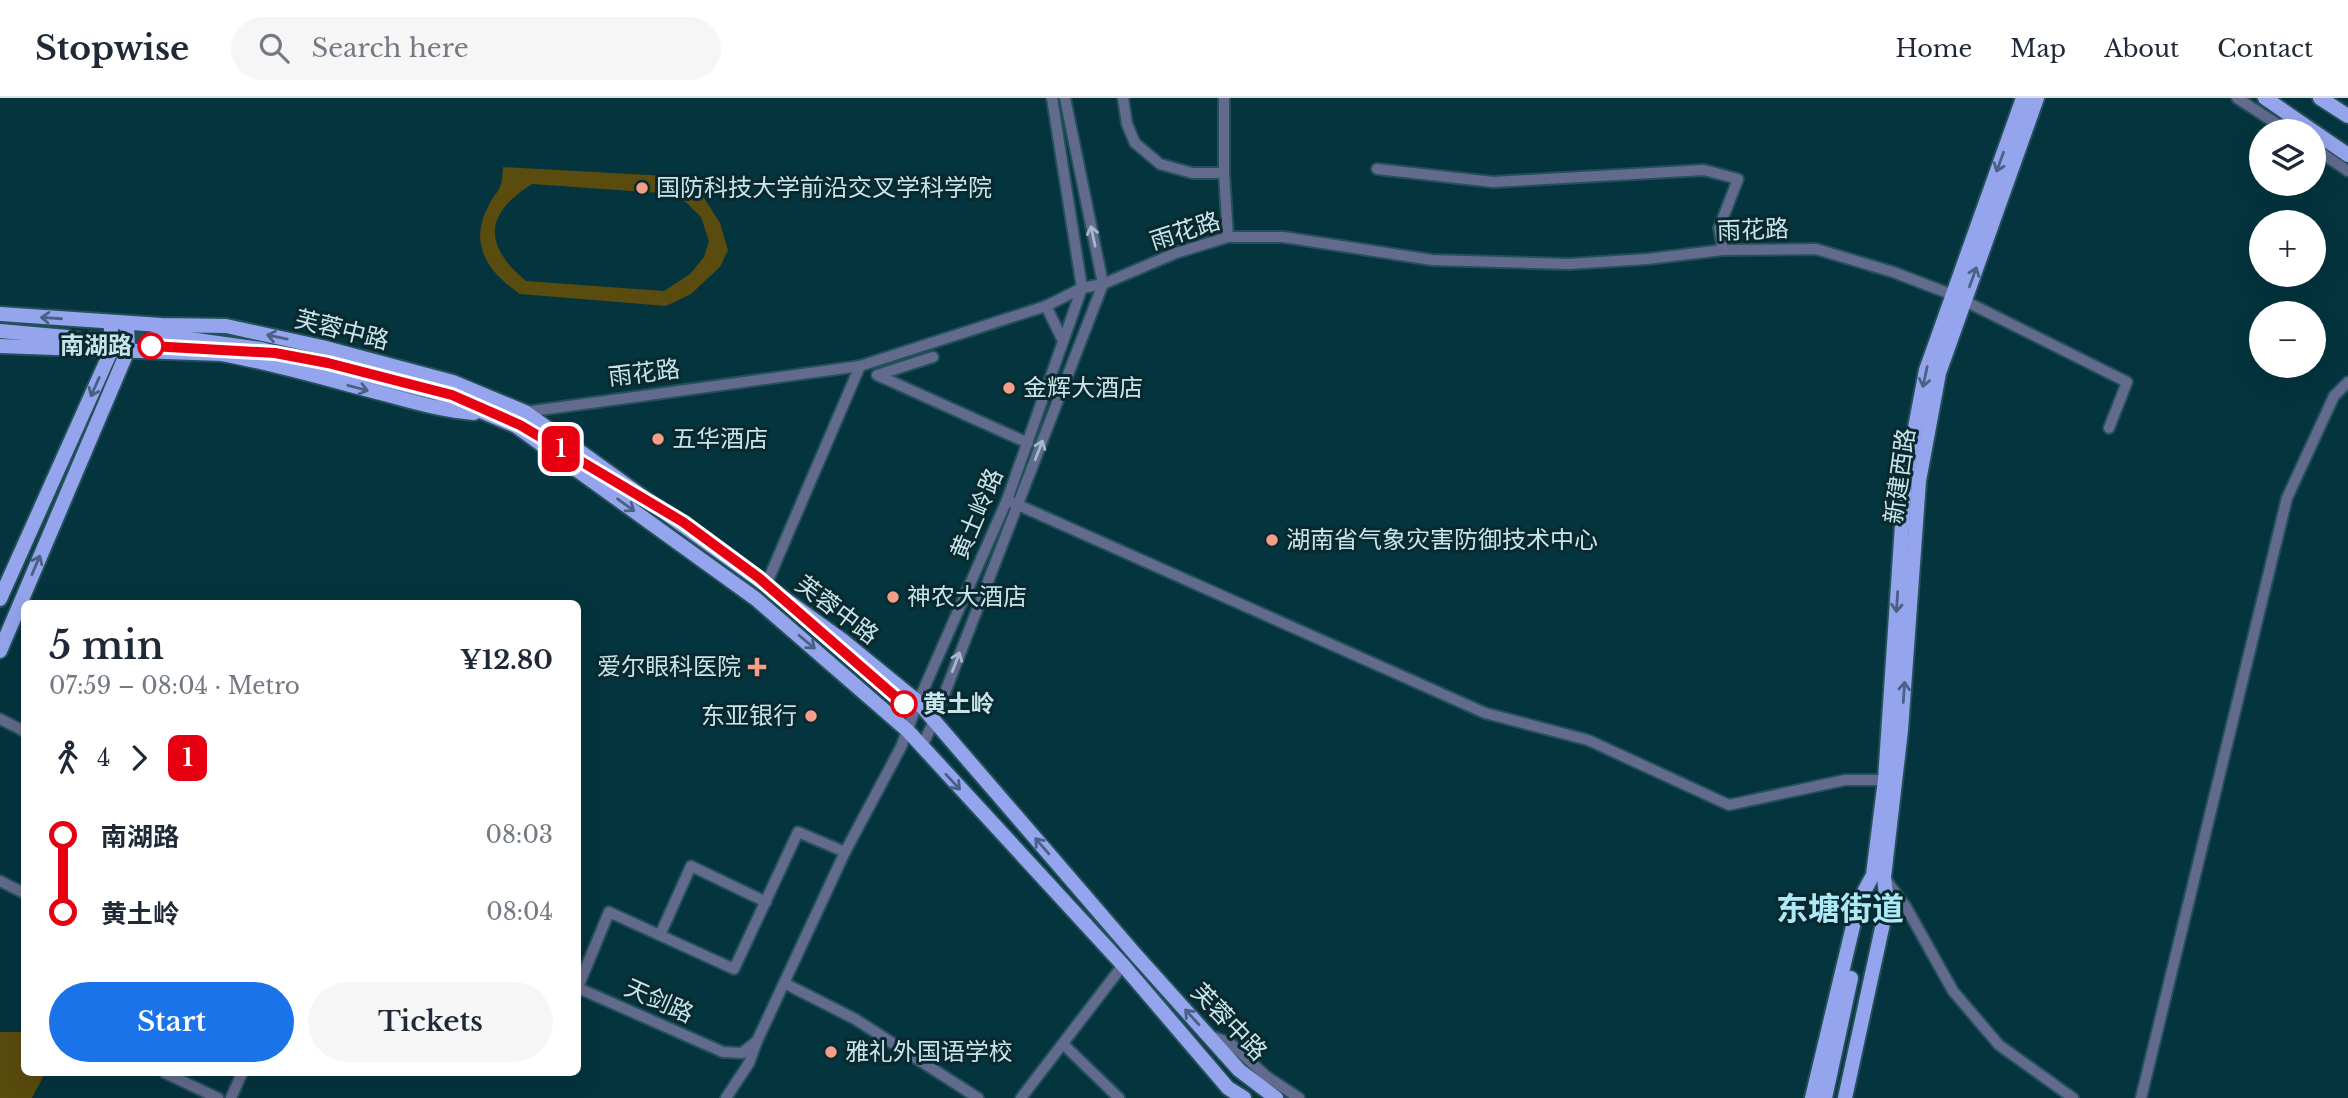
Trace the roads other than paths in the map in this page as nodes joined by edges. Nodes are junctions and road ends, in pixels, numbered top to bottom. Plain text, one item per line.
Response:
1 (1052, 98) edge
2 (1065, 98) edge
3 (1124, 98) edge
4 (1224, 98) edge
5 (2023, 98) edge
6 (2038, 98) edge
7 (2237, 98) edge
8 (2265, 98) edge
9 (2320, 98) edge
10 (2348, 116) edge
11 (2269, 119) edge
12 (2348, 155) edge
13 (2326, 156) edge
14 (1377, 169) dead end
15 (2348, 171) edge
16 (1224, 173) junction
17 (1228, 237) junction
18 (1723, 250) junction
19 (1103, 284) junction
20 (1082, 288) junction
21 (1959, 298) junction
22 (1046, 306) junction
23 (0, 314) edge
24 (111, 322) junction
25 (127, 323) junction
26 (0, 331) edge
27 (68, 337) tunnel mouth
28 (154, 338) tunnel mouth
29 (1063, 341) junction
30 (0, 346) edge
31 (128, 350) junction
32 (111, 351) junction
33 (933, 357) dead end
34 (860, 366) junction
35 (2348, 382) edge
36 (525, 412) junction
37 (487, 413) junction
38 (2109, 428) dead end
39 (1028, 443) junction
40 (1012, 502) junction
41 (766, 585) junction
42 (0, 599) edge
43 (21, 600) edge
44 (21, 601) edge
45 (0, 650) edge
46 (918, 702) junction
47 (0, 719) edge
48 (934, 721) junction
49 (21, 730) edge
50 (908, 731) junction
51 (921, 748) junction
52 (1885, 780) junction
53 (845, 852) junction
54 (1879, 876) junction
55 (0, 881) edge
56 (21, 892) edge
57 (766, 902) junction
58 (660, 935) junction
59 (1123, 965) junction
60 (581, 981) edge
61 (784, 984) junction
62 (581, 989) edge
63 (1208, 1036) junction
64 (757, 1041) junction
65 (1063, 1044) junction
66 (171, 1076) edge
67 (241, 1076) edge
68 (1233, 1093) edge
69 (218, 1098) edge
70 (231, 1098) edge
71 (726, 1098) edge
72 (978, 1098) edge
73 (1021, 1098) edge
74 (1119, 1098) edge
75 (1244, 1098) edge
76 (1276, 1098) edge
77 (1299, 1098) edge
78 (1812, 1098) edge
79 (1825, 1098) edge
80 (1836, 1098) edge
81 (1845, 1098) edge
82 (2073, 1098) edge
83 (2141, 1098) edge

1 - 20 street, 黄土岭路
19 -> 2 street
3 - 16 street
4 - 16 street
5 -> 21 main road, 新建西路
21 -> 6 main road, 新建西路
7 - 11 street
8 - 12 main road
9 - 10 main road
13 - 15 street
14 - 18 street
16 - 17 street
17 - 18 street, 雨花路
17 - 19 street, 雨花路
18 - 21 street, 雨花路
19 - 20 street, 雨花路
40 -> 19 street, 黄土岭路
20 - 22 street, 雨花路
20 - 29 street, 黄土岭路
21 - 38 street, 雨花路
21 -> 52 main road, 新建西路
54 -> 21 main road, 新建西路
22 - 29 street
22 - 34 street, 雨花路
24 -> 23 main road, 芙蓉中路
24 - 25 main road, 芙蓉中路
24 - 32 main road
25 - 31 main road
36 -> 25 main road, 芙蓉中路
26 - 27 main road
28 - 37 main road, 芙蓉中路
29 - 39 street, 黄土岭路
30 - 32 main road
31 - 32 main road
31 -> 37 main road
43 -> 31 main road
32 -> 42 main road
33 - 39 street
34 - 36 street, 雨花路
34 - 41 street
35 - 83 street
36 - 41 main road, 芙蓉中路
37 -> 50 main road, 芙蓉中路
39 - 40 street, 黄土岭路
40 - 46 street, 黄土岭路
48 -> 40 street, 黄土岭路
40 - 52 street
41 - 46 main road, 芙蓉中路
45 -> 44 main road
46 - 48 main road, 芙蓉中路
46 - 50 street, 黄土岭路
47 - 49 street
48 - 51 street, 黄土岭路
63 -> 48 main road, 芙蓉中路
50 - 51 main road, 芙蓉中路
50 - 53 street, 黄土岭路
51 -> 59 main road, 芙蓉中路
52 - 54 main road, 新建西路
53 - 57 street
53 - 61 street, 黄土岭路
54 - 78 main road, 新建西路
54 - 79 main road, 新建西路
54 - 80 main road, 新建西路
54 - 81 main road, 新建西路
54 - 82 street
55 - 56 street
57 - 58 street
57 - 58 street
58 - 60 street
59 - 65 street
59 - 68 main road, 芙蓉中路
61 - 64 street, 黄土岭路
61 - 72 street
62 - 64 street, 天剑路
63 - 76 main road, 芙蓉中路
63 - 77 street
64 - 71 street, 黄土岭路
65 - 73 street
65 - 74 street
66 - 69 street
67 - 70 street
68 - 75 main road, 芙蓉中路

